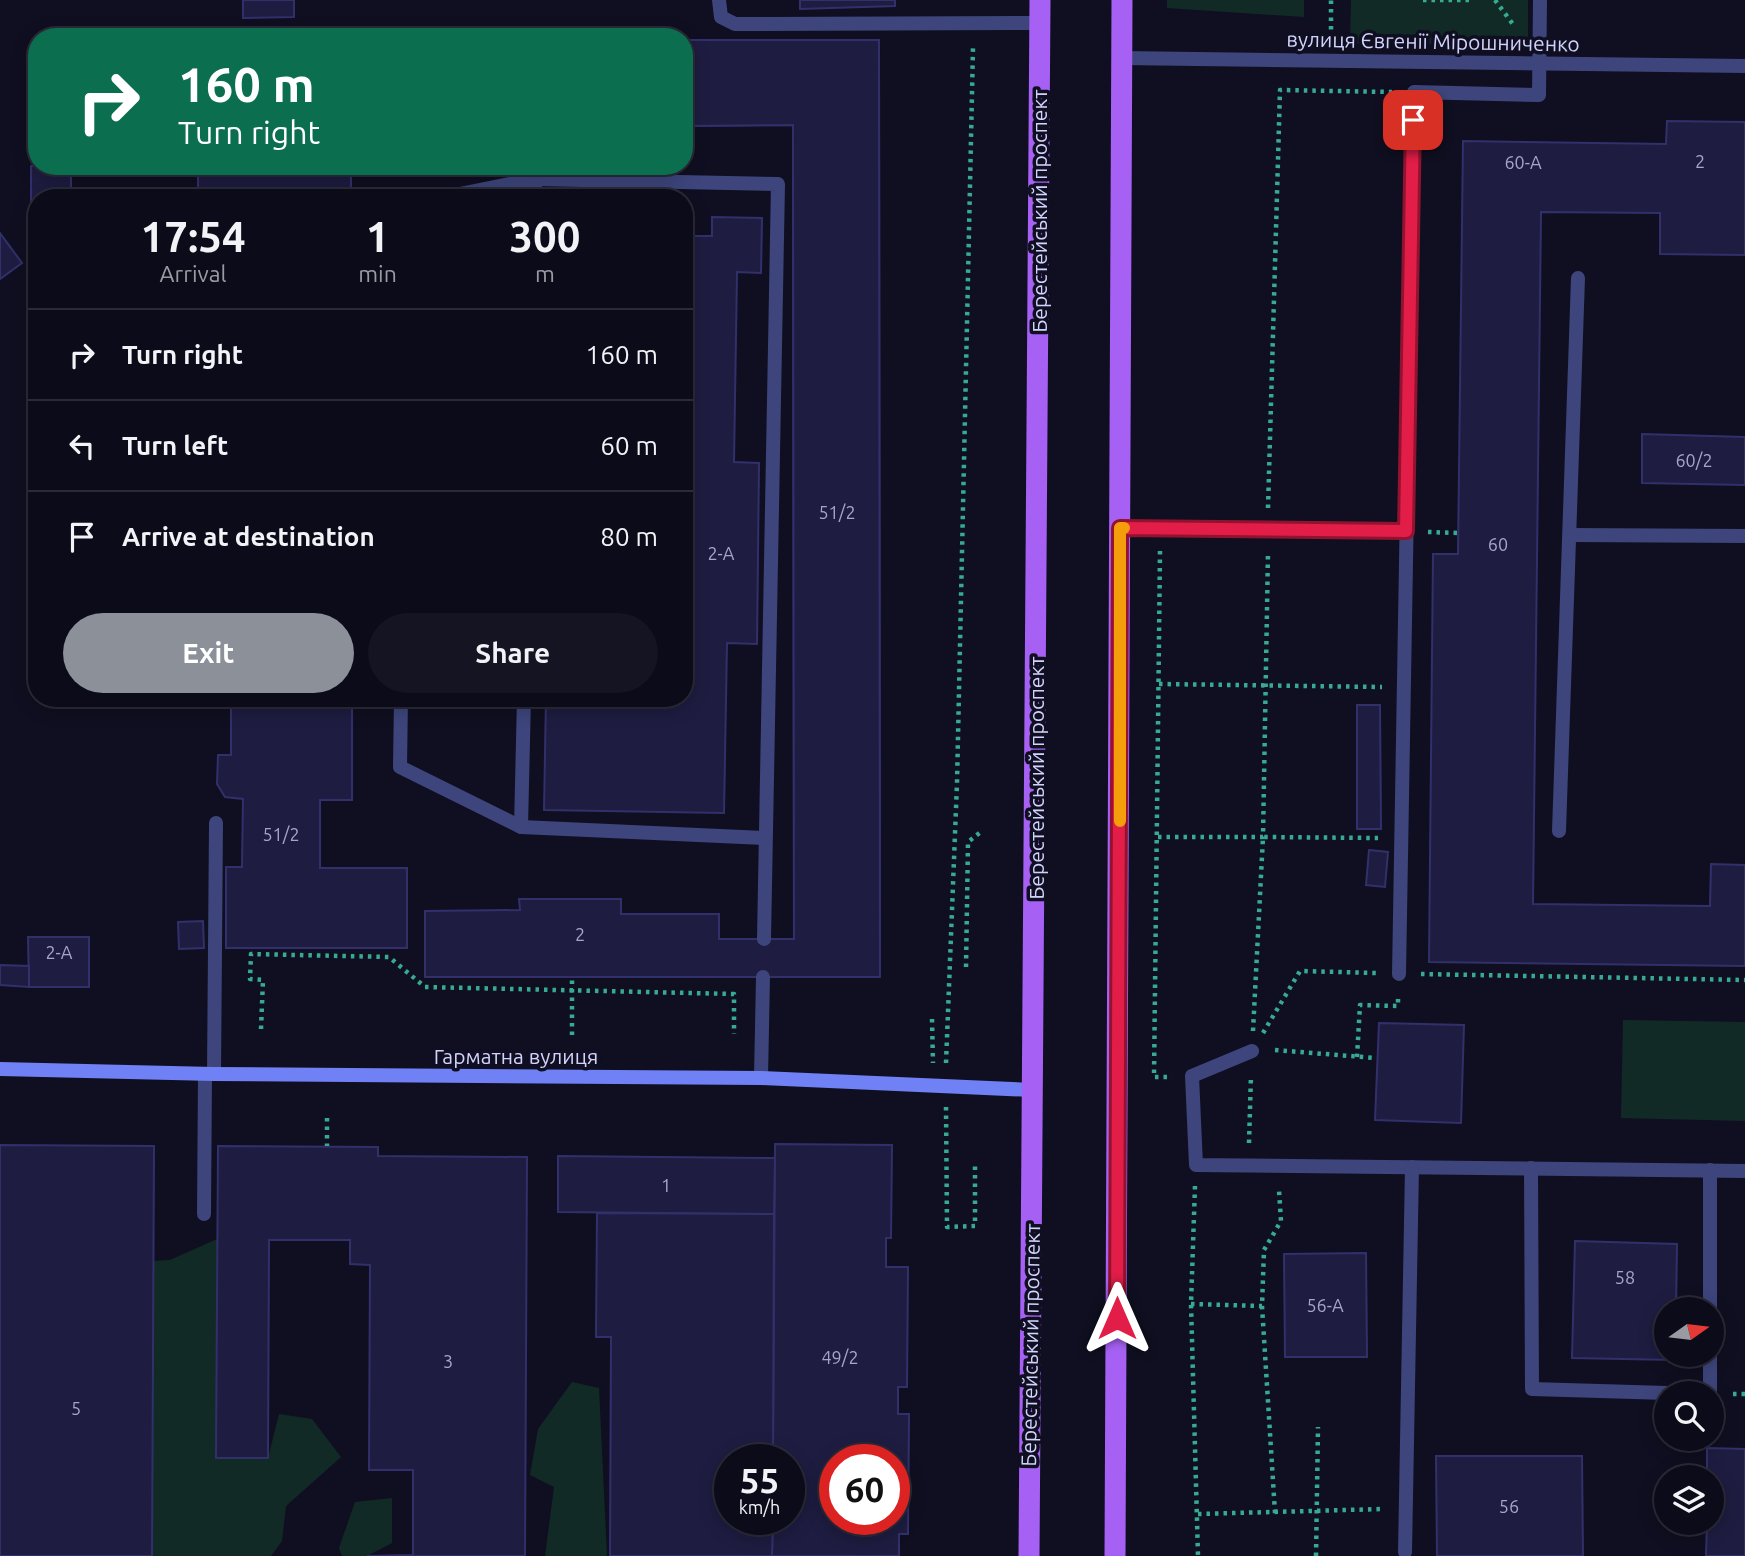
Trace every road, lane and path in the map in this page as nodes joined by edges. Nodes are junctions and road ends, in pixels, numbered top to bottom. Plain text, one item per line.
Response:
1 (719, 0) edge
2 (1040, 0) edge
3 (1122, 0) edge
4 (1331, 0) edge
5 (1423, 0) edge
6 (1470, 0) edge
7 (1495, 0) edge
8 (1540, 0) edge
9 (974, 23) junction
10 (1040, 23) junction
11 (1517, 30) dead end
12 (1331, 44) dead end
13 (1121, 58) junction
14 (1540, 64) junction
15 (1745, 66) edge
16 (1414, 92) junction
17 (535, 179) junction
18 (485, 189) edge
19 (535, 189) edge
20 (1578, 278) dead end
21 (1120, 528) junction
22 (1160, 529) junction
23 (1268, 531) junction
24 (1406, 531) junction
25 (1571, 535) junction
26 (1745, 536) edge
27 (1159, 684) junction
28 (1267, 685) junction
29 (1404, 687) junction
30 (401, 707) edge
31 (524, 707) edge
32 (216, 823) dead end
33 (521, 827) junction
34 (982, 831) dead end
35 (1559, 831) dead end
36 (1158, 837) junction
37 (1263, 837) junction
38 (765, 838) junction
39 (1401, 838) junction
40 (764, 939) dead end
41 (966, 968) dead end
42 (572, 977) dead end
43 (763, 977) dead end
44 (1745, 980) edge
45 (1399, 981) junction
46 (572, 992) junction
47 (261, 1029) dead end
48 (946, 1030) dead end
49 (734, 1034) dead end
50 (572, 1035) dead end
51 (1253, 1049) junction
52 (1357, 1057) junction
53 (1375, 1058) dead end
54 (0, 1069) edge
55 (209, 1074) junction
56 (1154, 1077) dead end
57 (761, 1078) junction
58 (1032, 1090) junction
59 (946, 1115) dead end
60 (327, 1118) dead end
61 (327, 1146) dead end
62 (975, 1165) dead end
63 (1196, 1165) junction
64 (1249, 1165) junction
65 (1277, 1165) junction
66 (1412, 1167) junction
67 (1531, 1168) junction
68 (1710, 1170) junction
69 (1745, 1171) edge
70 (205, 1214) dead end
71 (1710, 1297) edge
72 (1191, 1304) junction
73 (1262, 1306) junction
74 (1654, 1393) edge
75 (1318, 1427) dead end
76 (1405, 1508) junction
77 (1317, 1511) junction
78 (1275, 1513) junction
79 (1198, 1514) junction
80 (1405, 1552) dead end
81 (1028, 1556) edge
82 (1115, 1556) edge
83 (1198, 1556) edge
84 (1316, 1556) edge

1 - 9 street
2 - 10 main road, Берестейський проспект
3 - 13 main road
4 - 12 path
5 - 6 path
7 - 11 path
8 - 14 street
9 - 10 street
9 - 48 path
10 - 58 main road, Берестейський проспект
13 - 14 street, вулиця Євгенії Мірошниченко
13 - 21 main road
14 - 15 street, вулиця Євгенії Мірошниченко
14 - 16 street
16 - 23 path
16 - 24 street
17 - 18 street
17 - 19 street
17 - 38 street
20 - 25 street
21 - 22 street
21 - 82 main road
22 - 23 street
22 - 27 path
23 - 24 street
23 - 28 path
24 - 29 street
25 - 26 street
25 - 35 street
27 - 28 path
27 - 36 path
28 - 29 path
28 - 37 path
29 - 39 street
30 - 33 street
31 - 33 street
32 - 55 street
33 - 38 street
34 - 41 path
36 - 37 path
36 - 56 path
37 - 39 path
37 - 51 path
38 - 40 street
39 - 45 street
42 - 46 path
43 - 57 street
44 - 45 path
45 - 51 path
45 - 52 path
46 - 47 path
46 - 49 path
46 - 50 path
51 - 52 path
51 - 63 street
51 - 64 path
52 - 53 path
54 - 55 street, Гарматна вулиця
55 - 57 street, Гарматна вулиця
55 - 70 street
57 - 58 street, Гарматна вулиця
58 - 81 main road, Берестейський проспект
59 - 62 path
60 - 61 path
63 - 64 street
63 - 72 path
64 - 65 street
65 - 66 street
65 - 73 path
66 - 67 street
66 - 76 street
67 - 68 street
67 - 74 street
68 - 69 street
68 - 71 street
72 - 73 path
72 - 79 path
73 - 78 path
75 - 77 path
76 - 77 path
76 - 80 street
77 - 78 path
77 - 84 path
78 - 79 path
79 - 83 path

